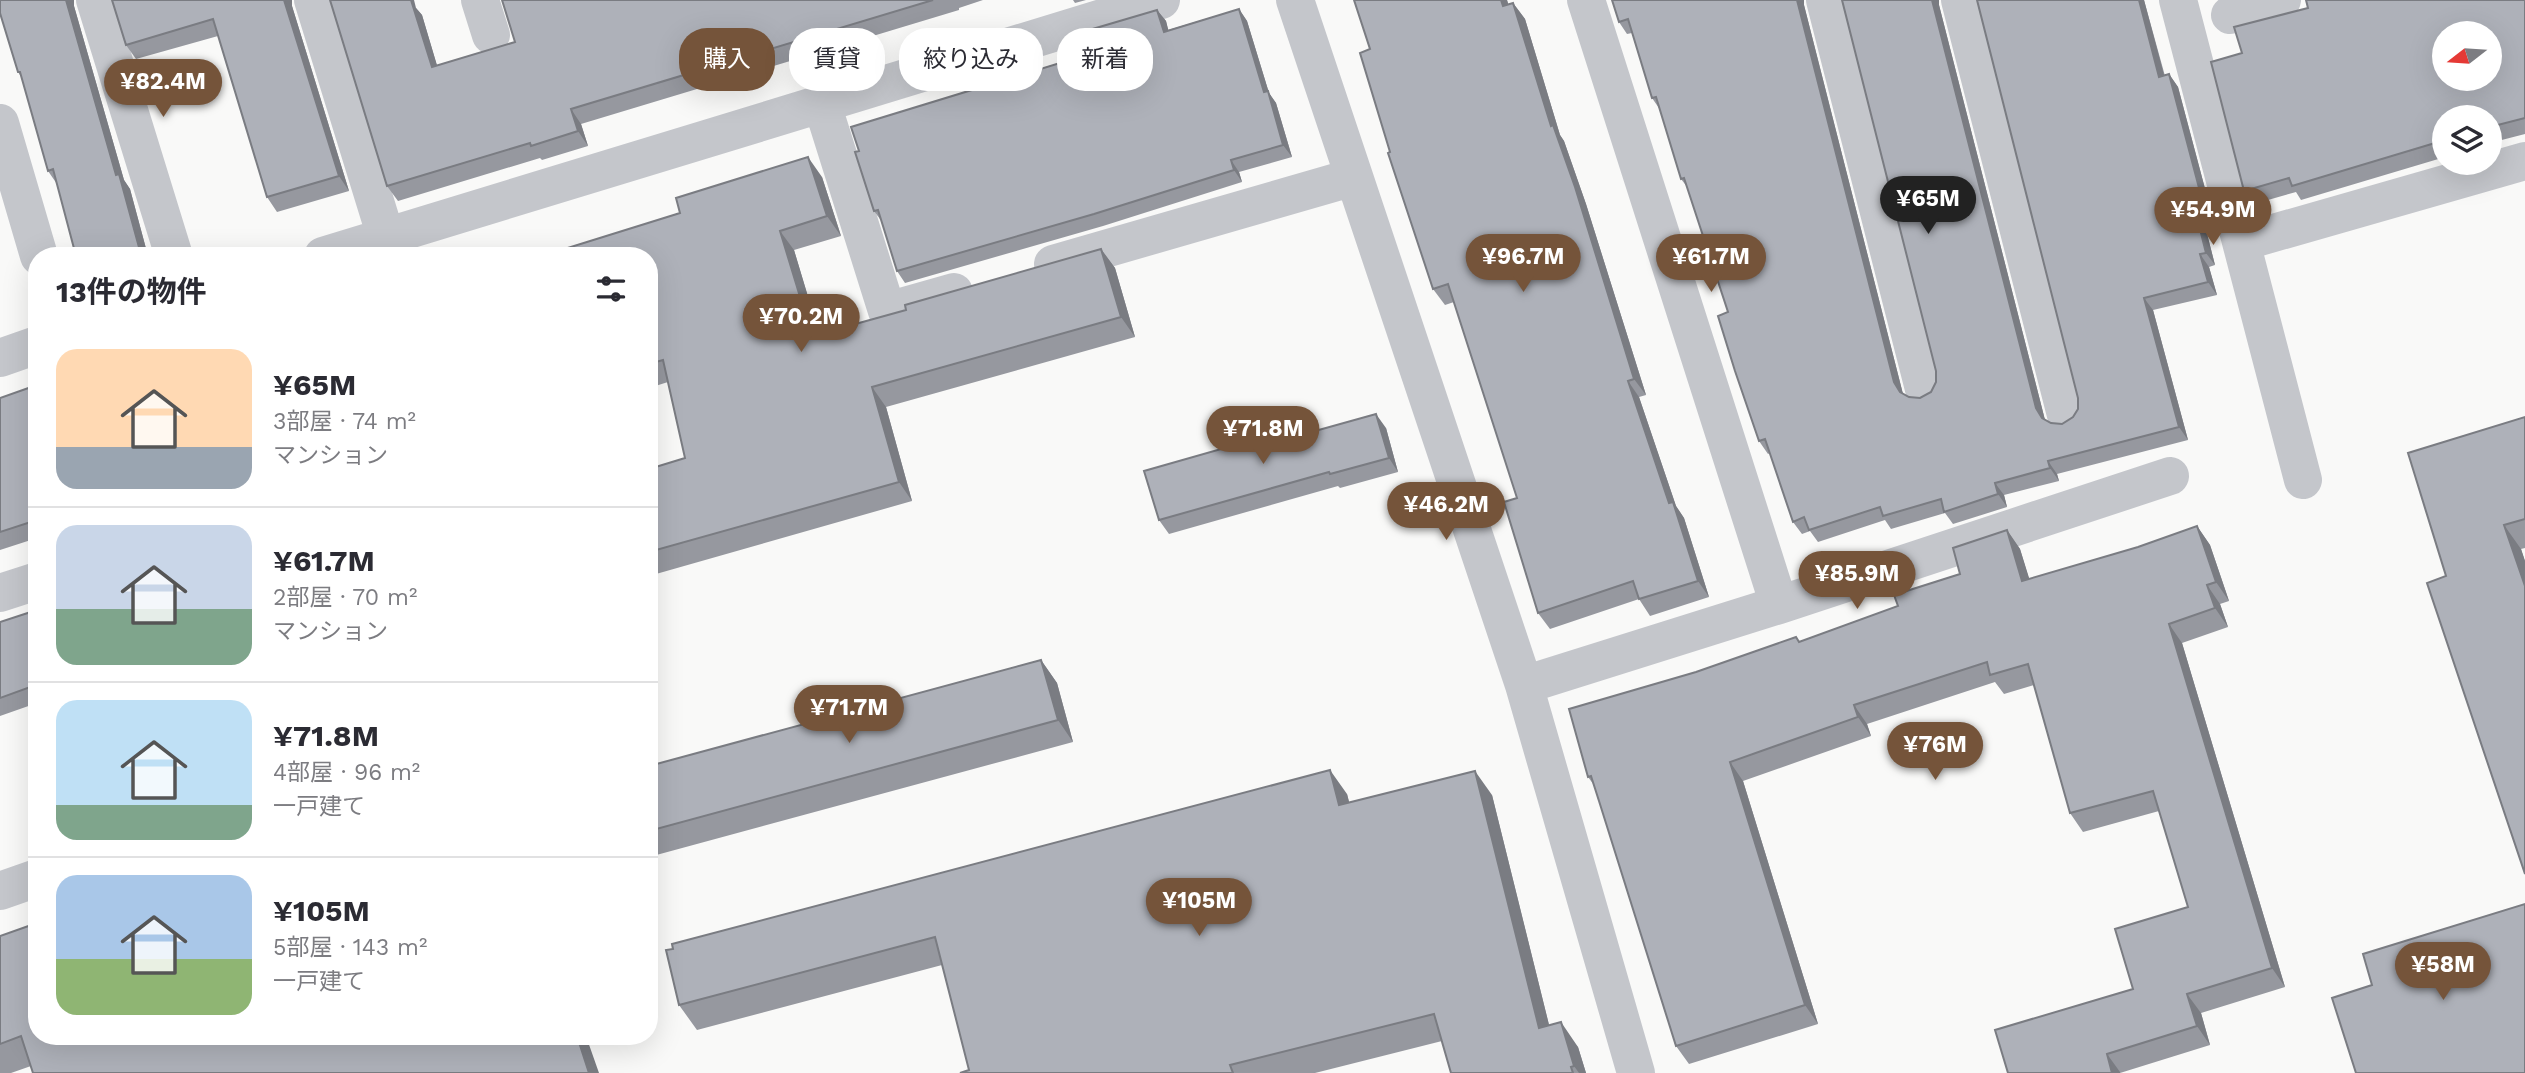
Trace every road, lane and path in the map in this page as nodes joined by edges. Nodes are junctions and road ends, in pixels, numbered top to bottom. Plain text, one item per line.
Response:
1 (95, 0) edge
2 (313, 0) edge
3 (1161, 0) edge
4 (1295, 0) edge
5 (1586, 0) edge
6 (1825, 0) edge
7 (1959, 0) edge
8 (2178, 0) edge
9 (2281, 0) edge
10 (2230, 15) dead end
11 (822, 104) junction
12 (0, 123) edge
13 (2525, 161) edge
14 (1353, 177) junction
15 (386, 237) junction
16 (2242, 242) junction
17 (36, 247) edge
18 (171, 247) edge
19 (353, 247) edge
20 (28, 348) edge
21 (0, 358) edge
22 (1924, 389) dead end
23 (2066, 415) dead end
24 (2170, 476) dead end
25 (2303, 480) dead end
26 (28, 584) edge
27 (0, 593) edge
28 (1779, 605) junction
29 (1524, 685) junction
30 (28, 881) edge
31 (0, 891) edge
32 (1636, 1073) edge

1 - 18 street
2 - 15 street
3 - 11 street
4 - 14 street
5 - 28 street
6 - 22 street
7 - 23 street
8 - 16 street
9 - 10 street
11 - 14 street
11 - 15 street
12 - 17 street
13 - 16 street
14 - 29 street
15 - 19 street
16 - 25 street
20 - 21 street
24 - 28 street
26 - 27 street
28 - 29 street
29 - 32 street
30 - 31 street

